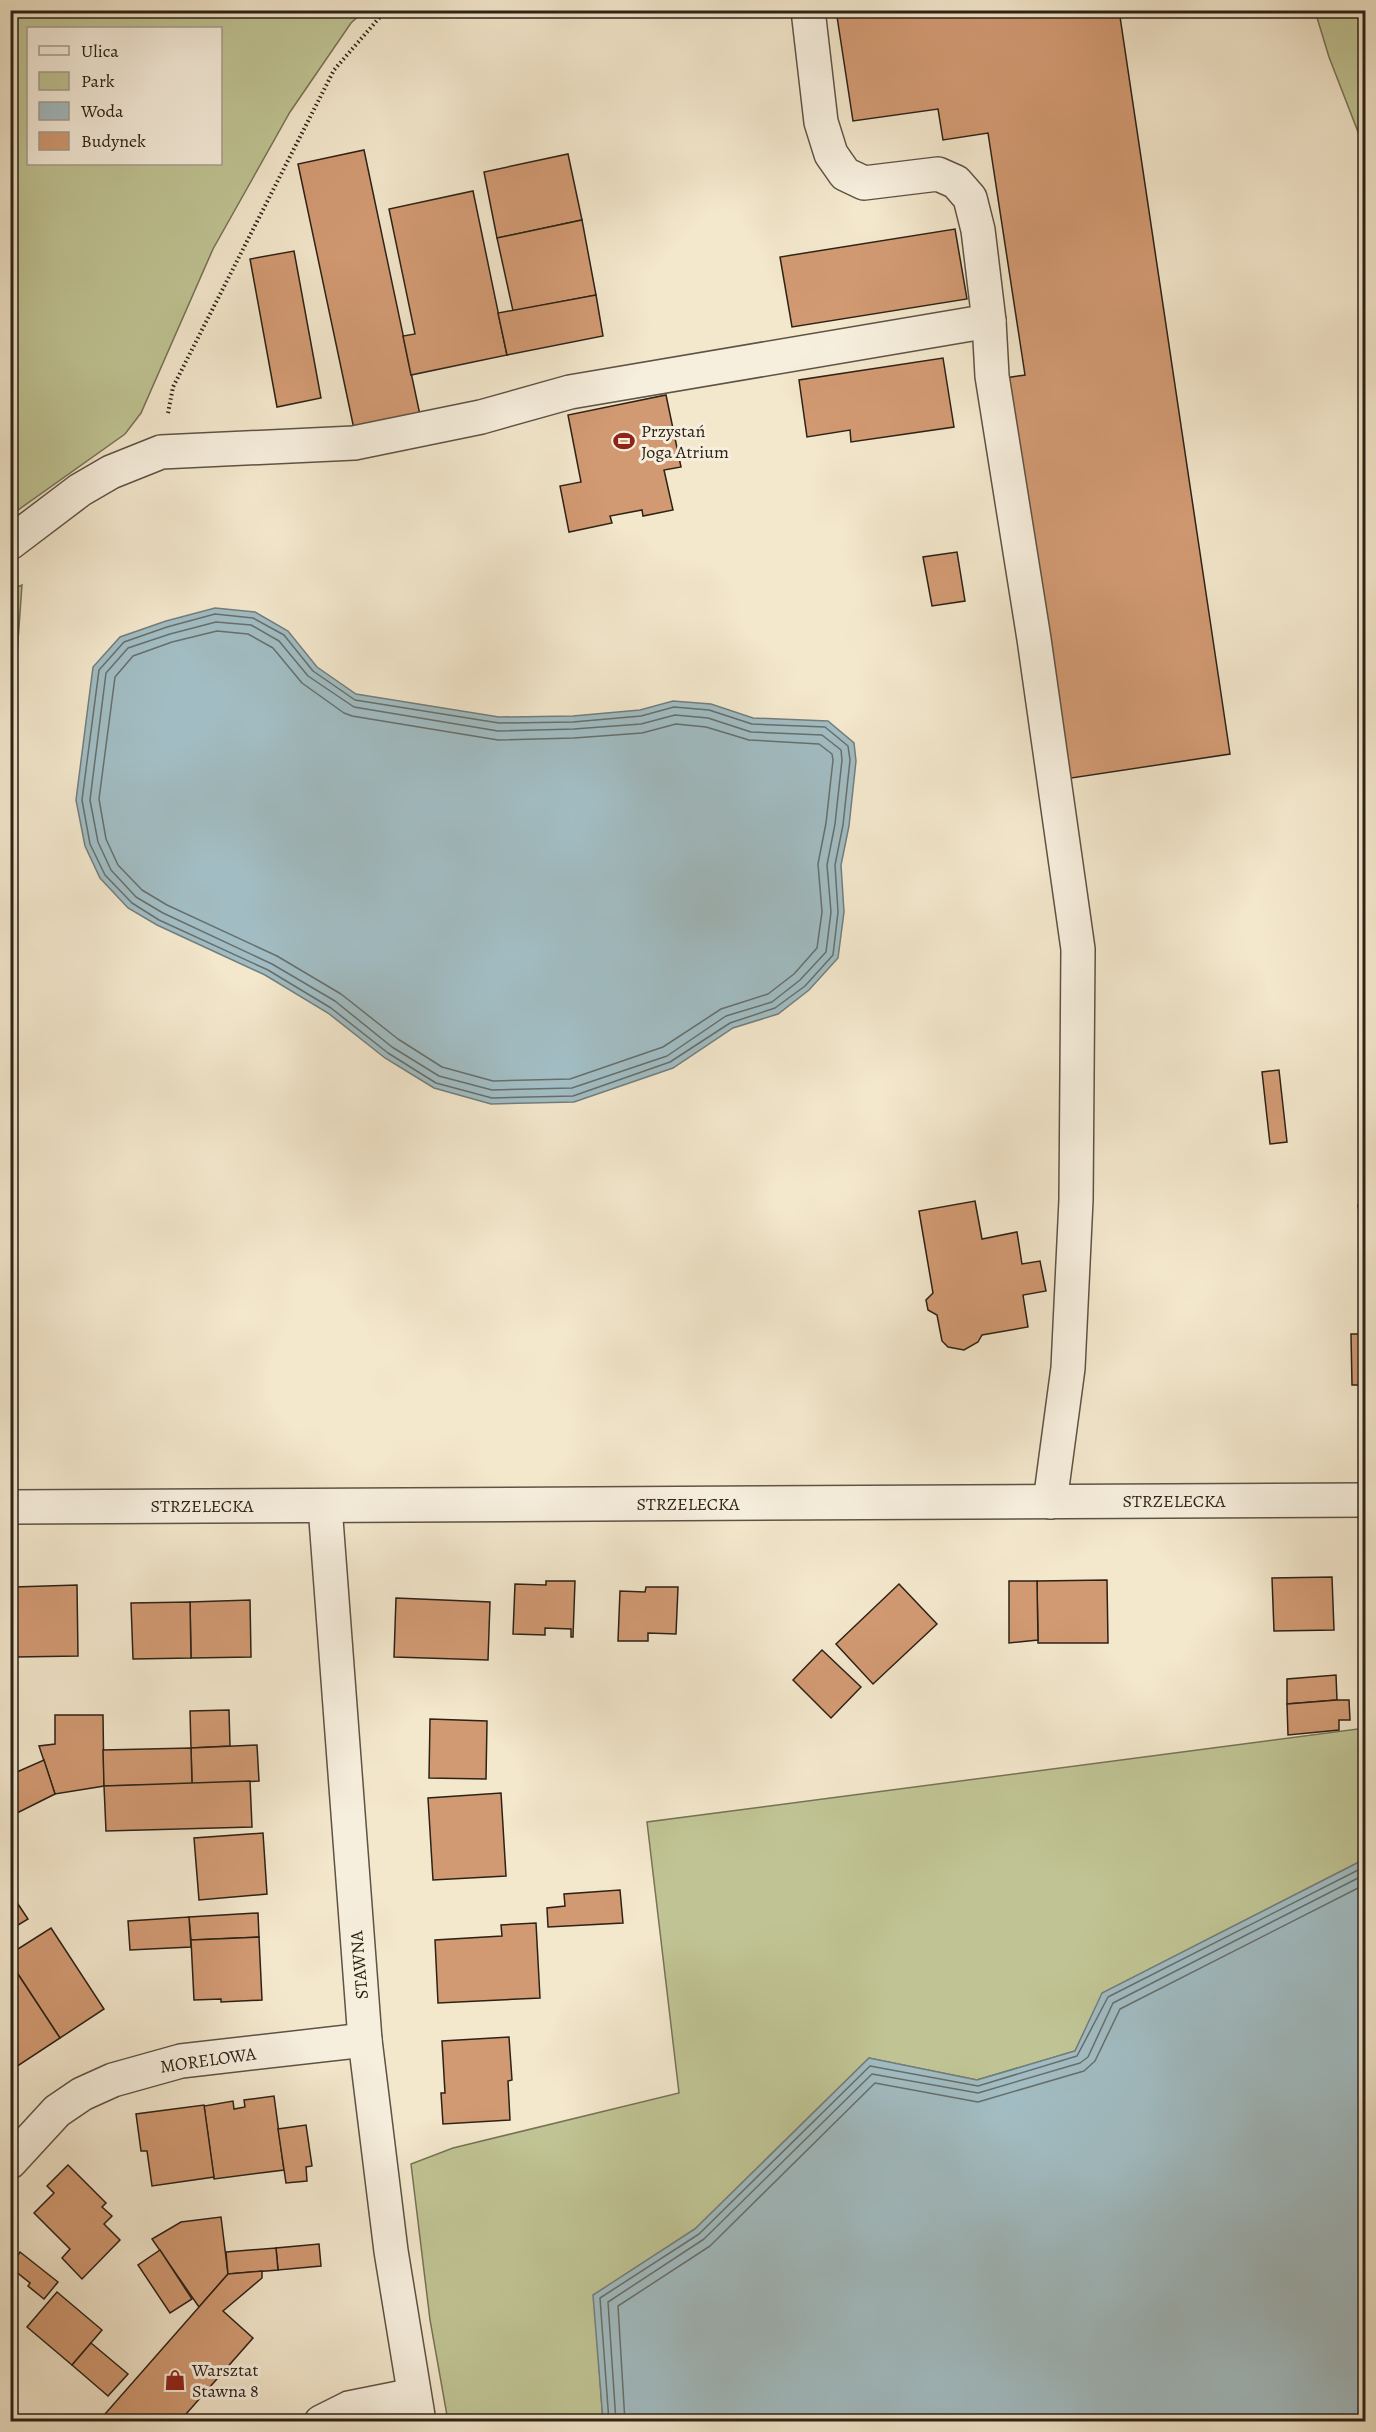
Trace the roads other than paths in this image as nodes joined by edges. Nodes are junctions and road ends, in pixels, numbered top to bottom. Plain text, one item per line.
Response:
1 (808, 10) edge
2 (989, 321) junction
3 (10, 543) edge
4 (1365, 1500) edge
5 (1050, 1502) junction
6 (325, 1506) junction
7 (10, 1507) edge
8 (364, 2040) junction
9 (10, 2162) edge
10 (417, 2408) edge
11 (321, 2421) edge

1 - 2 street
2 - 3 street
2 - 5 street
4 - 5 street, STRZELECKA
5 - 6 street, STRZELECKA
6 - 7 street, STRZELECKA
6 - 8 street, STAWNA
8 - 9 street, MORELOWA
8 - 10 street, STAWNA
10 - 11 street

